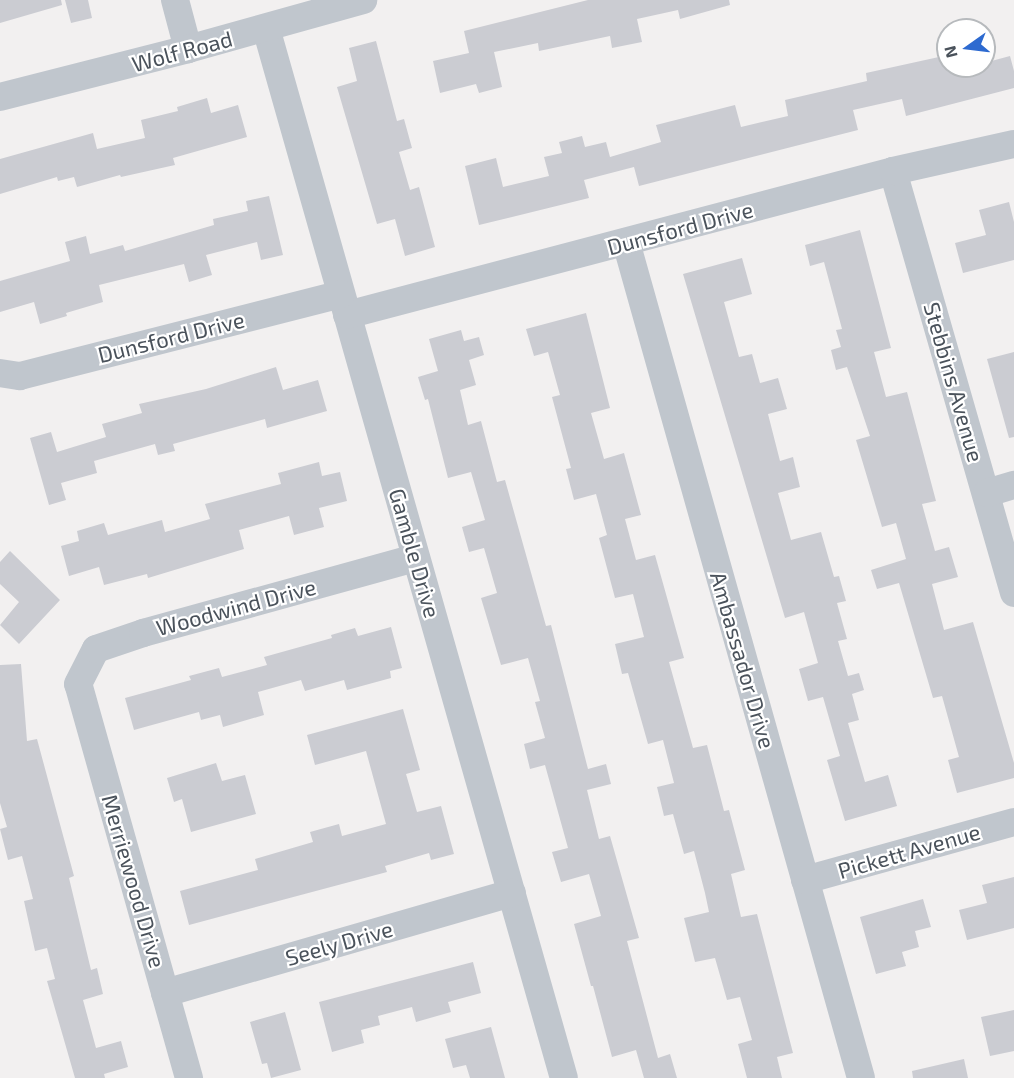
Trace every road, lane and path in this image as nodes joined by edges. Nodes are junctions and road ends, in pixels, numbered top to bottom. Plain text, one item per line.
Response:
1 (175, 0) edge
2 (363, 0) edge
3 (266, 28) junction
4 (188, 50) junction
5 (0, 97) edge
6 (1014, 144) edge
7 (893, 171) junction
8 (626, 242) junction
9 (344, 304) junction
10 (0, 373) edge
11 (1014, 485) edge
12 (987, 493) junction
13 (416, 558) junction
14 (1014, 593) edge
15 (78, 684) joint
16 (1014, 822) edge
17 (805, 880) junction
18 (512, 893) junction
19 (165, 993) junction
20 (189, 1078) edge
21 (564, 1078) edge
22 (861, 1078) edge

1 - 4 street
2 - 3 street, Wolf Road
3 - 4 street, Wolf Road
3 - 9 street, Gamble Drive
4 - 5 street, Wolf Road
6 - 7 street, Dunsford Drive
7 - 8 street, Dunsford Drive
7 - 12 street, Stebbins Avenue
8 - 9 street, Dunsford Drive
8 - 17 street, Ambassador Drive
9 - 10 street, Dunsford Drive
9 - 13 street, Gamble Drive
11 - 12 street
12 - 14 street, Stebbins Avenue
13 - 15 street, Woodwind Drive
13 - 18 street, Gamble Drive
15 - 19 street, Merriewood Drive
16 - 17 street, Pickett Avenue
17 - 22 street, Ambassador Drive
18 - 19 street, Seely Drive
18 - 21 street, Gamble Drive
19 - 20 street, Merriewood Drive

